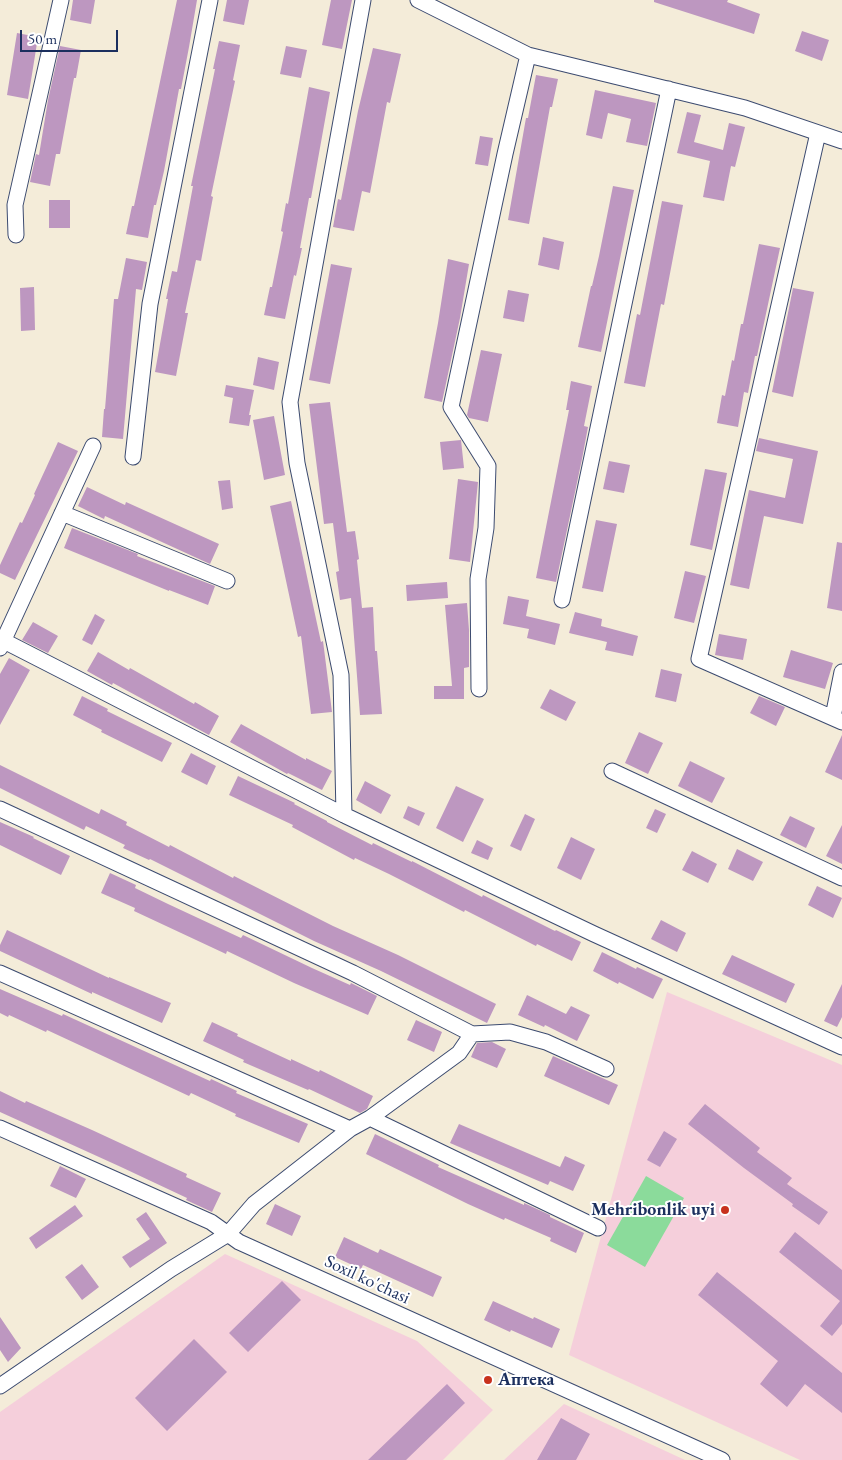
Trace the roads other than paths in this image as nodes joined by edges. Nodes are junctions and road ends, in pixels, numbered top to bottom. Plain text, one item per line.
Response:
1 (62, 0) edge
2 (210, 0) edge
3 (363, 0) edge
4 (418, 0) edge
5 (528, 54) junction
6 (669, 89) junction
7 (818, 133) junction
8 (842, 141) edge
9 (16, 235) dead end
10 (93, 446) dead end
11 (134, 457) dead end
12 (62, 513) junction
13 (228, 581) dead end
14 (562, 600) dead end
15 (3, 635) edge
16 (842, 672) edge
17 (479, 689) dead end
18 (837, 719) edge
19 (612, 771) dead end
20 (0, 809) edge
21 (344, 815) junction
22 (842, 878) edge
23 (0, 973) edge
24 (472, 1034) junction
25 (842, 1047) edge
26 (606, 1069) dead end
27 (370, 1118) junction
28 (0, 1128) edge
29 (350, 1129) junction
30 (598, 1228) dead end
31 (228, 1234) junction
32 (2, 1382) edge
33 (722, 1460) edge

1 - 9 street
2 - 11 street
3 - 21 street
4 - 5 street
5 - 6 street
5 - 17 street
6 - 7 street
6 - 14 street
7 - 8 street
7 - 18 street
10 - 12 street
12 - 13 street
12 - 15 street
15 - 21 street
16 - 18 street
19 - 22 street
20 - 24 street
21 - 25 street
23 - 29 street
24 - 26 street
24 - 27 street
27 - 29 street
27 - 30 street
28 - 31 street, Soxil ko'chasi
29 - 31 street
31 - 32 street
31 - 33 street, Soxil ko'chasi

